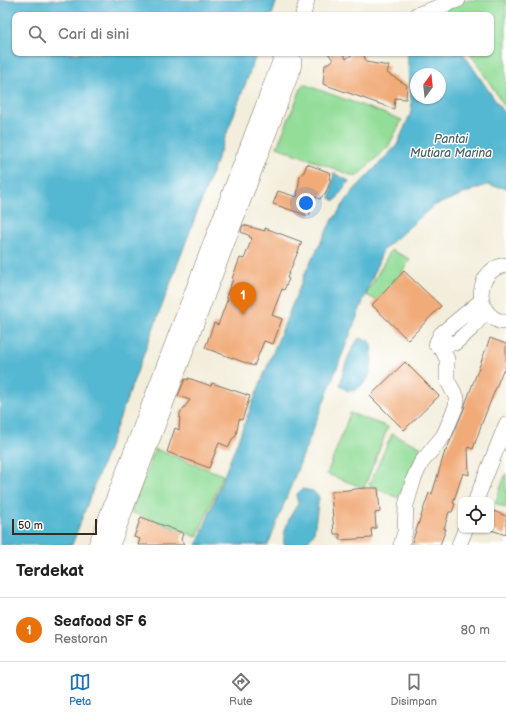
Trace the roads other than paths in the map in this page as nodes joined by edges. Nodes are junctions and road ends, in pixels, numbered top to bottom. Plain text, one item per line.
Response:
1 (307, 0) edge
2 (458, 0) edge
3 (420, 9) edge
4 (304, 12) edge
5 (286, 56) edge
6 (292, 56) edge
7 (506, 265) edge
8 (483, 306) junction
9 (506, 322) edge
10 (506, 425) edge
11 (477, 497) edge
12 (463, 533) edge
13 (96, 545) edge
14 (112, 545) edge
15 (401, 545) edge
16 (459, 545) edge

1 - 4 street
2 - 3 street
5 - 13 street
6 - 14 street
7 - 8 street
8 - 9 street
8 - 15 street
10 - 11 street
12 - 16 street

